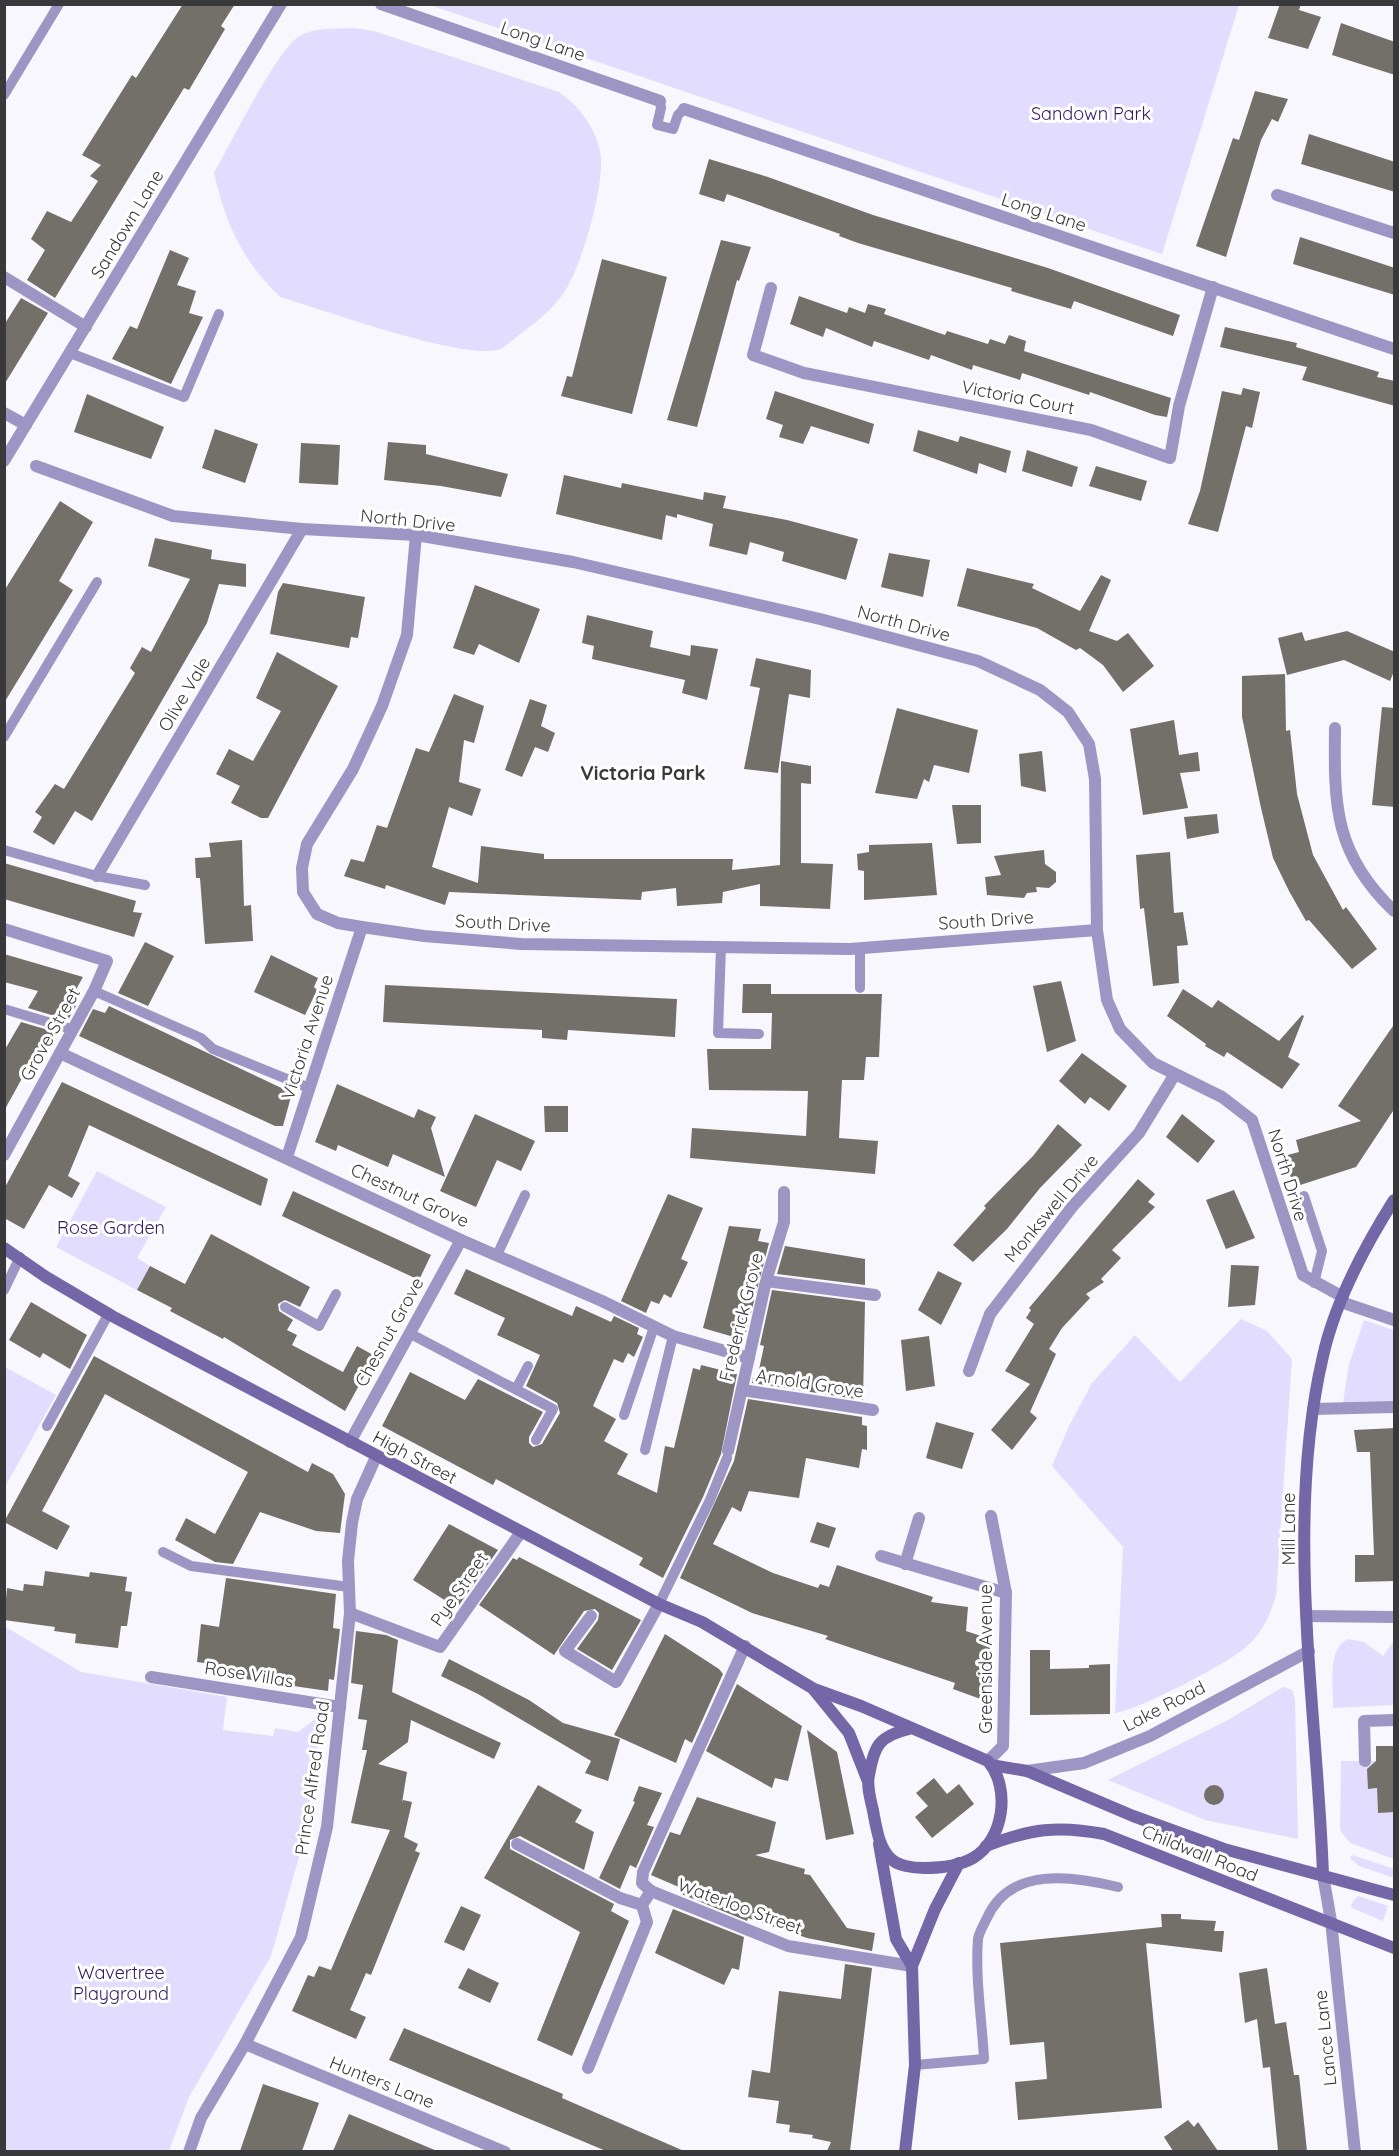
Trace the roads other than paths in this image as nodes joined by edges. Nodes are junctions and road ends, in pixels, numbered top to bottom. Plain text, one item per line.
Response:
1 (59, 4) edge
2 (281, 4) edge
3 (381, 4) edge
4 (4, 95) edge
5 (660, 101) joint
6 (684, 109) joint
7 (1277, 195) dead end
8 (1395, 233) edge
9 (4, 277) edge
10 (1213, 287) junction
11 (771, 288) dead end
12 (219, 314) dead end
13 (86, 327) junction
14 (1395, 349) edge
15 (70, 353) junction
16 (4, 413) edge
17 (26, 425) junction
18 (4, 461) edge
19 (36, 466) dead end
20 (302, 529) junction
21 (416, 535) junction
22 (97, 582) dead end
23 (1335, 728) dead end
24 (4, 737) edge
25 (4, 850) edge
26 (97, 876) junction
27 (145, 885) dead end
28 (1395, 911) edge
29 (362, 927) junction
30 (4, 929) edge
31 (1097, 930) junction
32 (721, 947) junction
33 (860, 948) junction
34 (860, 988) dead end
35 (94, 991) junction
36 (4, 1009) edge
37 (71, 1029) junction
38 (759, 1034) dead end
39 (60, 1053) junction
40 (1174, 1074) junction
41 (309, 1088) junction
42 (4, 1155) edge
43 (287, 1157) junction
44 (784, 1192) dead end
45 (525, 1195) dead end
46 (1304, 1196) dead end
47 (1395, 1200) edge
48 (461, 1240) junction
49 (4, 1248) edge
50 (497, 1255) junction
51 (20, 1257) junction
52 (766, 1281) junction
53 (1314, 1283) junction
54 (4, 1290) edge
55 (336, 1294) dead end
56 (875, 1295) dead end
57 (1342, 1300) junction
58 (285, 1307) dead end
59 (109, 1313) junction
60 (1395, 1320) edge
61 (654, 1327) junction
62 (409, 1333) junction
63 (673, 1336) junction
64 (749, 1358) junction
65 (528, 1366) dead end
66 (969, 1371) dead end
67 (516, 1389) junction
68 (742, 1390) junction
69 (1395, 1407) edge
70 (1313, 1409) junction
71 (873, 1410) dead end
72 (624, 1415) dead end
73 (47, 1426) dead end
74 (536, 1440) dead end
75 (350, 1442) junction
76 (645, 1450) dead end
77 (728, 1455) joint
78 (376, 1456) junction
79 (991, 1516) dead end
80 (919, 1518) dead end
81 (521, 1532) junction
82 (163, 1552) dead end
83 (881, 1556) dead end
84 (905, 1564) junction
85 (349, 1587) junction
86 (1006, 1593) junction
87 (659, 1604) junction
88 (350, 1613) junction
89 (591, 1616) dead end
90 (1308, 1616) junction
91 (1395, 1617) edge
92 (745, 1646) junction
93 (1309, 1651) junction
94 (152, 1677) dead end
95 (814, 1689) junction
96 (340, 1707) junction
97 (1395, 1720) edge
98 (909, 1729) junction
99 (1365, 1761) dead end
100 (990, 1763) junction
101 (1027, 1771) junction
102 (868, 1780) junction
103 (878, 1837) junction
104 (517, 1844) dead end
105 (986, 1846) junction
106 (959, 1863) junction
107 (1323, 1875) junction
108 (1118, 1887) dead end
109 (651, 1892) junction
110 (1395, 1895) edge
111 (642, 1905) junction
112 (1331, 1922) junction
113 (1395, 1948) edge
114 (912, 1966) junction
115 (245, 2044) junction
116 (915, 2065) junction
117 (588, 2068) dead end
118 (189, 2151) edge
119 (505, 2151) edge
120 (905, 2151) edge
121 (1355, 2151) edge

1 - 4 lane
2 - 13 street, Sandown Lane
3 - 5 street, Long Lane
5 - 6 lane
6 - 10 street, Long Lane
7 - 8 street
9 - 13 street
10 - 11 street, Victoria Court
10 - 14 street, Long Lane
12 - 15 lane
13 - 15 street, Sandown Lane
15 - 17 street, Sandown Lane
16 - 17 street
17 - 18 street, Sandown Lane
19 - 20 street, North Drive
20 - 21 street, North Drive
20 - 26 street, Olive Vale
21 - 29 street, South Drive
21 - 31 street, North Drive
22 - 24 lane
23 - 28 street
25 - 26 lane
26 - 27 lane
29 - 32 street, South Drive
29 - 41 street, Victoria Avenue
30 - 35 street, Grove Street
31 - 33 street, South Drive
31 - 40 street, North Drive
32 - 33 street, South Drive
32 - 38 lane
33 - 34 lane
35 - 37 street, Grove Street
35 - 41 lane
36 - 37 lane
37 - 39 street, Grove Street
39 - 42 street, Grove Street
39 - 43 street, Chestnut Grove
40 - 53 street, North Drive
40 - 66 street, Monkswell Drive
41 - 43 street, Victoria Avenue
43 - 48 street, Chestnut Grove
44 - 52 street, Frederick Grove
45 - 50 lane
46 - 53 lane
47 - 57 main road, Mill Lane
48 - 50 street, Chestnut Grove
48 - 62 street, Chesnut Grove
49 - 51 main road, High Street
50 - 61 street, Chestnut Grove
51 - 54 lane
51 - 59 main road, High Street
52 - 56 street
52 - 64 street, Frederick Grove
53 - 57 street, North Drive
55 - 58 lane
57 - 60 street, North Drive
57 - 70 main road, Mill Lane
59 - 73 lane
59 - 75 main road, High Street
61 - 63 street, Chestnut Grove
61 - 72 lane
62 - 67 lane
62 - 75 street, Chesnut Grove
63 - 64 street, Chestnut Grove
63 - 76 lane
64 - 68 street, Frederick Grove
65 - 67 lane
67 - 74 lane
68 - 71 street, Arnold Grove
68 - 77 street, Frederick Grove
69 - 70 street
70 - 90 main road, Mill Lane
75 - 78 main road, High Street
77 - 87 lane
78 - 81 main road, High Street
78 - 85 street, Prince Alfred Road
79 - 86 street, Greenside Avenue
80 - 84 street
81 - 87 main road, High Street
81 - 88 street, Pye Street
82 - 85 lane
83 - 84 street
84 - 86 street
85 - 88 street, Prince Alfred Road
86 - 100 street, Greenside Avenue
87 - 89 street
87 - 92 main road, High Street
88 - 96 street, Prince Alfred Road
90 - 91 street
90 - 93 main road, Mill Lane
92 - 95 main road, High Street
92 - 109 street, Waterloo Street
93 - 101 street, Lake Road
93 - 107 main road, Mill Lane
94 - 96 street, Rose Villas
95 - 98 main road, High Street
95 - 102 main road, High Street
96 - 115 street, Prince Alfred Road
97 - 99 street
98 - 100 main road
98 - 102 main road
100 - 101 main road, Childwall Road
100 - 105 main road
101 - 107 main road, Childwall Road
102 - 103 main road
103 - 106 main road
103 - 114 main road
104 - 111 street
105 - 106 main road
105 - 112 main road, Childwall Road
106 - 114 main road
107 - 110 main road, Childwall Road
107 - 112 street, Lance Lane
108 - 116 lane
109 - 111 street
109 - 114 street, Waterloo Street
111 - 117 street
112 - 113 main road, Childwall Road
112 - 121 street, Lance Lane
114 - 116 main road
115 - 118 street, Prince Alfred Road
115 - 119 street, Hunters Lane
116 - 120 main road

